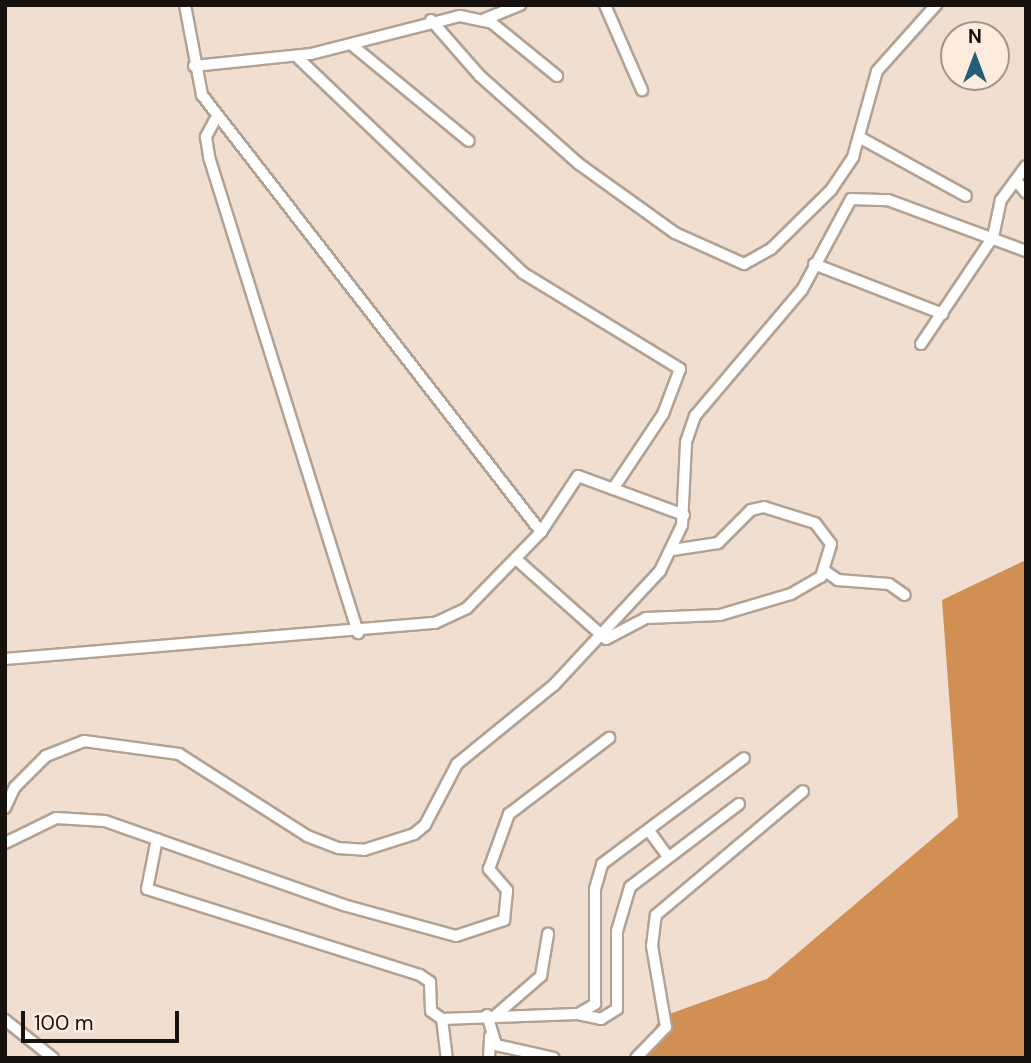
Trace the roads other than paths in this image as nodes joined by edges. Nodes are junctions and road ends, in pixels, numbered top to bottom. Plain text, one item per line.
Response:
1 (184, 5) edge
2 (520, 5) edge
3 (605, 5) edge
4 (936, 5) edge
5 (431, 19) junction
6 (485, 19) junction
7 (352, 45) junction
8 (296, 56) junction
9 (194, 66) junction
10 (557, 76) dead end
11 (642, 90) dead end
12 (217, 116) junction
13 (859, 137) junction
14 (469, 141) dead end
15 (1026, 166) edge
16 (1016, 180) junction
17 (1026, 193) edge
18 (966, 196) dead end
19 (993, 237) junction
20 (1026, 251) edge
21 (814, 264) junction
22 (943, 314) junction
23 (921, 344) dead end
24 (613, 489) junction
25 (684, 515) junction
26 (541, 532) junction
27 (673, 550) junction
28 (516, 559) junction
29 (825, 571) junction
30 (905, 595) dead end
31 (358, 633) junction
32 (598, 639) junction
33 (5, 659) edge
34 (609, 738) dead end
35 (744, 758) dead end
36 (803, 791) dead end
37 (739, 804) dead end
38 (5, 808) edge
39 (650, 832) junction
40 (157, 839) junction
41 (5, 843) edge
42 (667, 854) junction
43 (548, 934) dead end
44 (578, 1014) junction
45 (492, 1015) junction
46 (442, 1019) junction
47 (5, 1020) edge
48 (489, 1036) junction
49 (52, 1058) edge
50 (447, 1058) edge
51 (489, 1058) edge
52 (554, 1058) edge
53 (636, 1058) edge

1 - 9 street
2 - 6 street
3 - 11 street
4 - 13 street
5 - 6 street
5 - 7 street
5 - 13 street
6 - 10 street
7 - 8 street
7 - 14 street
8 - 9 street
8 - 24 street
9 - 12 street
12 - 26 street
12 - 31 street
13 - 18 street
15 - 16 street
16 - 17 street
16 - 19 street
19 - 20 street
19 - 21 street
19 - 22 street
21 - 22 street
21 - 25 street
22 - 23 street
24 - 25 street
24 - 26 street
25 - 27 street
26 - 28 street
27 - 29 street
27 - 32 street
28 - 31 street
28 - 32 street
29 - 30 street
29 - 32 street
31 - 33 street
32 - 38 street
34 - 40 street
35 - 39 street
36 - 53 street
37 - 42 street
39 - 42 street
39 - 44 street
40 - 41 street
40 - 46 street
42 - 44 street
43 - 45 street
44 - 45 street
45 - 46 street
45 - 48 street
46 - 50 street
47 - 49 street
48 - 51 street
48 - 52 street

